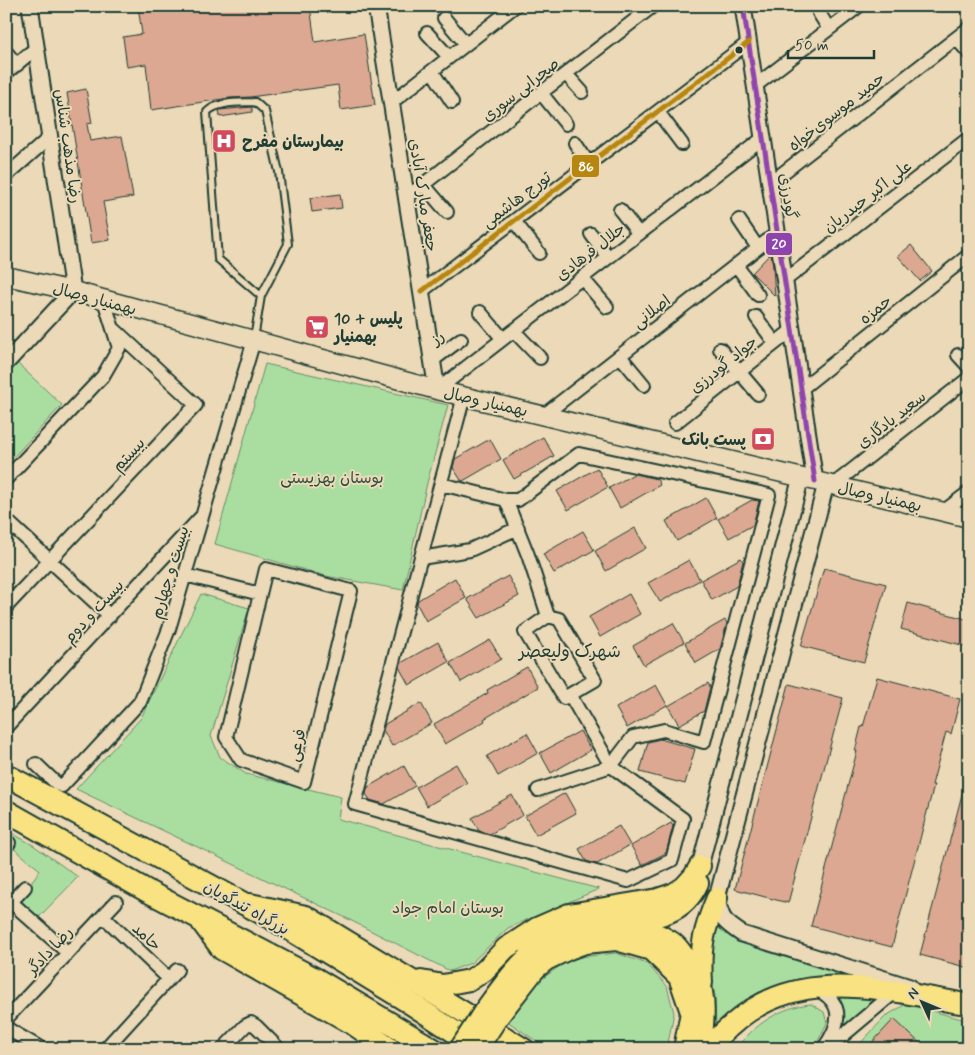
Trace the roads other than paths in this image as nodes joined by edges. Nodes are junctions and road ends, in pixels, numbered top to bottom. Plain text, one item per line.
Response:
1 (30, 6) edge
2 (376, 6) edge
3 (515, 6) edge
4 (743, 6) edge
5 (858, 6) edge
6 (644, 9) edge
7 (819, 13) dead end
8 (444, 18) dead end
9 (969, 28) edge
10 (829, 29) junction
11 (427, 33) dead end
12 (956, 38) junction
13 (748, 42) junction
14 (466, 44) junction
15 (36, 48) junction
16 (6, 52) edge
17 (969, 53) edge
18 (449, 57) junction
19 (17, 65) junction
20 (432, 71) junction
21 (6, 73) edge
22 (566, 74) junction
23 (755, 86) junction
24 (582, 92) dead end
25 (541, 93) junction
26 (392, 102) junction
27 (452, 102) dead end
28 (658, 112) junction
29 (566, 124) dead end
30 (50, 137) junction
31 (763, 138) junction
32 (969, 138) edge
33 (575, 143) dead end
34 (682, 144) dead end
35 (589, 164) junction
36 (6, 176) edge
37 (770, 183) junction
38 (423, 184) junction
39 (407, 197) junction
40 (620, 210) dead end
41 (446, 212) dead end
42 (740, 220) dead end
43 (514, 221) junction
44 (777, 233) junction
45 (591, 234) dead end
46 (639, 234) junction
47 (758, 248) junction
48 (539, 253) dead end
49 (969, 255) edge
50 (608, 258) junction
51 (736, 265) junction
52 (6, 276) edge
53 (582, 278) junction
54 (784, 281) junction
55 (422, 291) junction
56 (73, 292) junction
57 (758, 295) dead end
58 (261, 296) junction
59 (104, 300) junction
60 (607, 307) dead end
61 (480, 312) dead end
62 (756, 317) dead end
63 (113, 328) junction
64 (792, 330) junction
65 (514, 331) junction
66 (462, 339) dead end
67 (503, 339) junction
68 (254, 340) junction
69 (775, 343) junction
70 (720, 350) dead end
71 (958, 355) dead end
72 (620, 356) junction
73 (540, 358) dead end
74 (433, 360) junction
75 (6, 363) edge
76 (969, 367) edge
77 (739, 372) junction
78 (969, 378) edge
79 (644, 385) dead end
80 (801, 389) junction
81 (438, 390) junction
82 (758, 394) dead end
83 (464, 396) junction
84 (544, 415) junction
85 (675, 424) dead end
86 (6, 479) edge
87 (818, 482) junction
88 (441, 484) junction
89 (969, 492) edge
90 (506, 500) junction
91 (944, 511) junction
92 (202, 515) junction
93 (969, 518) edge
94 (6, 520) edge
95 (518, 528) junction
96 (421, 558) junction
97 (50, 561) junction
98 (185, 575) junction
99 (260, 594) junction
100 (6, 607) edge
101 (110, 616) junction
102 (548, 616) junction
103 (753, 663) junction
104 (777, 670) junction
105 (570, 695) junction
106 (6, 727) edge
107 (36, 764) dead end
108 (610, 766) junction
109 (6, 775) edge
110 (538, 790) dead end
111 (6, 811) edge
112 (700, 866) junction
113 (25, 887) dead end
114 (717, 898) junction
115 (234, 900) junction
116 (116, 902) dead end
117 (103, 916) junction
118 (199, 918) junction
119 (599, 925) junction
120 (68, 953) junction
121 (412, 979) junction
122 (814, 988) junction
123 (895, 992) junction
124 (702, 998) junction
125 (965, 1004) edge
126 (321, 1006) junction
127 (491, 1014) junction
128 (6, 1019) edge
129 (6, 1028) edge
130 (42, 1049) edge
131 (105, 1049) edge
132 (223, 1049) edge
133 (279, 1049) edge
134 (368, 1049) edge
135 (390, 1049) edge
136 (432, 1049) edge
137 (460, 1049) edge
138 (479, 1049) edge
139 (524, 1049) edge
140 (684, 1049) edge
141 (700, 1049) edge
142 (709, 1049) edge
143 (825, 1049) edge

1 - 15 street, رضا مذهب شناس
2 - 26 street, جعفر مبارک آبادی
3 - 14 street
4 - 13 street, گودرزی
5 - 10 street
6 - 22 street, صحرایی سوری
7 - 10 street
8 - 14 street
9 - 12 street, حمید موسوی‌خواه
10 - 23 street
11 - 18 street
12 - 17 street
12 - 37 street, حمید موسوی‌خواه
13 - 23 street, گودرزی
13 - 28 street, تورج هاشمی
14 - 18 street
15 - 19 street
15 - 30 street, رضا مذهب شناس
16 - 19 street
18 - 20 street
19 - 21 street
20 - 26 street
20 - 27 street
22 - 24 street
22 - 25 street, صحرایی سوری
23 - 31 street, گودرزی
25 - 29 street
25 - 38 street, صحرایی سوری
26 - 39 street, جعفر مبارک آبادی
28 - 34 street
28 - 35 street, تورج هاشمی
30 - 36 street
30 - 56 street, رضا مذهب شناس
31 - 37 street, گودرزی
31 - 46 street, جلال فرهادی
32 - 54 street, علی اکبر حیدریان
33 - 35 street
35 - 43 street, تورج هاشمی
37 - 44 street, گودرزی
38 - 39 street, صحرایی سوری
38 - 41 street
39 - 55 street, جعفر مبارک آبادی
40 - 46 street
42 - 47 street
43 - 48 street
43 - 55 street, تورج هاشمی
44 - 47 street, اصلانی
44 - 54 street, گودرزی
45 - 50 street
46 - 50 street, جلال فرهادی
47 - 51 street, اصلانی
49 - 80 street, حمزه
50 - 53 street, جلال فرهادی
51 - 57 street
51 - 72 street, اصلانی
52 - 56 main road, بهمنیار وصال
53 - 60 street
53 - 65 street, جلال فرهادی
54 - 64 street, گودرزی
55 - 74 street, جعفر مبارک آبادی
56 - 59 main road, بهمنیار وصال
56 - 75 street
58 - 58 lane
58 - 68 lane
59 - 63 street
59 - 68 main road, بهمنیار وصال
61 - 67 street
62 - 69 street
63 - 86 street
63 - 97 street, بیستم
64 - 69 street, جواد گودرزی
64 - 80 street, گودرزی
65 - 67 street, جلال فرهادی
65 - 73 street
66 - 74 street, رز
67 - 81 street, جلال فرهادی
68 - 81 main road, بهمنیار وصال
68 - 92 street, بیست و چهارم
69 - 77 street, جواد گودرزی
70 - 77 street
71 - 76 street
72 - 79 street
72 - 84 street, اصلانی
74 - 81 street, جعفر مبارک آبادی
77 - 82 street
77 - 85 street, جواد گودرزی
78 - 87 street, سعید یادگاری
80 - 87 street, گودرزی
81 - 83 main road, بهمنیار وصال
83 - 84 main road, بهمنیار وصال
83 - 88 street
84 - 87 main road, بهمنیار وصال
87 - 91 main road, بهمنیار وصال
87 - 103 street
87 - 104 street
88 - 90 street
88 - 96 street
89 - 91 street
90 - 95 street
90 - 108 street
91 - 93 main road, بهمنیار وصال
92 - 98 street, بیست و چهارم
92 - 101 street, بیست و دوم
94 - 97 street
95 - 96 street
95 - 102 street
96 - 108 street
97 - 100 street, بیستم
97 - 101 street
98 - 99 street
98 - 107 street, بیست و چهارم
99 - 99 street, فرعی
101 - 106 street, بیست و دوم
102 - 105 street
102 - 105 street
103 - 104 street
103 - 112 street
104 - 114 street
105 - 108 street
108 - 110 street
109 - 115 highway, بزرگراه تندگویان
111 - 118 highway, بزرگراه تندگویان
112 - 119 main road
112 - 121 main road
113 - 120 street
114 - 124 main road
114 - 125 street
115 - 121 main road
115 - 138 highway, بزرگراه تندگویان
116 - 117 street, رضا دادگر
117 - 120 street, رضا دادگر
117 - 131 street, حامد
118 - 126 highway
118 - 136 highway, بزرگراه تندگویان
119 - 124 main road
119 - 127 main road
120 - 128 street, رضا دادگر
121 - 139 main road
122 - 123 main road
122 - 142 main road
122 - 143 street
123 - 125 main road
123 - 143 street
124 - 141 main road
126 - 134 highway
126 - 135 highway
127 - 137 main road, bridge
127 - 138 main road, bridge
127 - 140 main road
129 - 130 street
132 - 133 street

